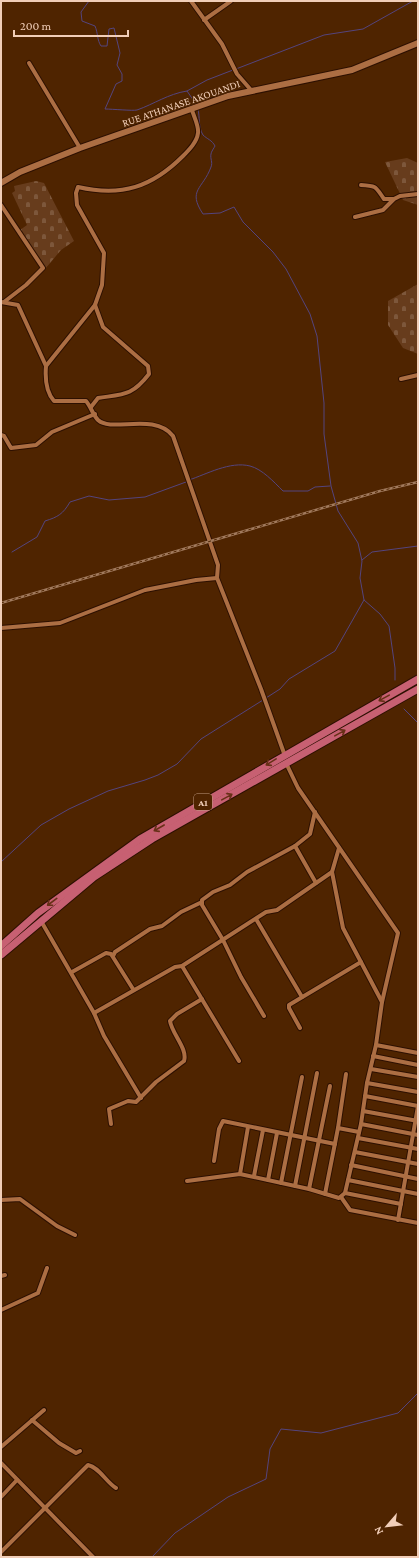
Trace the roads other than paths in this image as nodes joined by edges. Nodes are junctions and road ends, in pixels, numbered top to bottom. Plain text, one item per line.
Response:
1 (191, 1) edge
2 (231, 1) edge
3 (204, 20) junction
4 (418, 43) edge
5 (29, 63) dead end
6 (251, 90) junction
7 (195, 108) junction
8 (80, 148) junction
9 (1, 183) edge
10 (360, 185) dead end
11 (418, 194) edge
12 (394, 199) junction
13 (1, 205) edge
14 (355, 217) dead end
15 (2, 302) edge
16 (96, 306) junction
17 (46, 366) junction
18 (418, 375) edge
19 (401, 379) dead end
20 (92, 407) junction
21 (95, 414) junction
22 (1, 435) edge
23 (217, 578) junction
24 (1, 628) edge
25 (418, 678) edge
26 (418, 689) edge
27 (284, 754) junction
28 (286, 763) junction
29 (316, 812) junction
30 (295, 846) junction
31 (339, 848) junction
32 (332, 872) junction
33 (316, 882) junction
34 (202, 902) junction
35 (256, 919) junction
36 (41, 920) junction
37 (223, 940) junction
38 (1, 946) edge
39 (1, 955) edge
40 (113, 956) junction
41 (361, 962) junction
42 (182, 966) junction
43 (72, 972) junction
44 (133, 989) junction
45 (302, 997) junction
46 (202, 999) junction
47 (382, 1002) junction
48 (94, 1013) junction
49 (264, 1016) dead end
50 (300, 1028) dead end
51 (376, 1045) junction
52 (418, 1053) edge
53 (374, 1056) junction
54 (239, 1061) dead end
55 (418, 1065) edge
56 (371, 1069) junction
57 (317, 1073) dead end
58 (346, 1074) dead end
59 (302, 1077) dead end
60 (418, 1077) edge
61 (367, 1083) junction
62 (330, 1086) dead end
63 (418, 1092) edge
64 (365, 1096) junction
65 (141, 1098) junction
66 (418, 1106) edge
67 (363, 1111) junction
68 (417, 1120) edge
69 (111, 1124) dead end
70 (361, 1124) junction
71 (248, 1127) junction
72 (338, 1128) junction
73 (263, 1130) junction
74 (359, 1132) junction
75 (277, 1133) junction
76 (416, 1135) edge
77 (290, 1136) junction
78 (304, 1138) junction
79 (358, 1138) junction
80 (319, 1140) junction
81 (335, 1144) junction
82 (411, 1148) junction
83 (418, 1150) edge
84 (355, 1152) junction
85 (214, 1161) dead end
86 (408, 1162) junction
87 (418, 1164) edge
88 (351, 1166) junction
89 (240, 1174) junction
90 (254, 1176) junction
91 (406, 1176) junction
92 (418, 1179) edge
93 (268, 1180) junction
94 (348, 1180) junction
95 (187, 1181) dead end
96 (281, 1183) junction
97 (295, 1186) junction
98 (309, 1189) junction
99 (403, 1190) junction
100 (345, 1193) junction
101 (325, 1194) junction
102 (418, 1194) edge
103 (342, 1197) junction
104 (1, 1200) edge
105 (401, 1204) junction
106 (398, 1220) junction
107 (418, 1224) edge
108 (75, 1235) dead end
109 (47, 1268) dead end
110 (1, 1310) edge
111 (44, 1410) dead end
112 (32, 1420) junction
113 (1, 1447) edge
114 (80, 1451) dead end
115 (1, 1463) edge
116 (17, 1480) junction
117 (116, 1488) dead end
118 (1, 1497) edge
119 (45, 1507) junction
120 (1, 1552) edge
121 (93, 1557) edge

1 - 3 street
2 - 3 street
3 - 6 street
4 - 6 street, RUE ATHANASE AKOUANDI
5 - 8 street
6 - 7 street, RUE ATHANASE AKOUANDI
7 - 8 street, RUE ATHANASE AKOUANDI
7 - 16 street
8 - 9 street, RUE ATHANASE AKOUANDI
10 - 12 street
11 - 12 street
12 - 14 street
13 - 15 street
15 - 17 street
16 - 17 street
16 - 20 street
17 - 20 street
18 - 19 street
20 - 21 street
21 - 22 street
21 - 23 street
23 - 24 street
23 - 27 street
25 -> 27 main road, A1
28 -> 26 main road, A1
27 - 28 street
27 -> 38 main road, A1
28 - 29 street
36 -> 28 main road, A1
29 - 30 street
29 - 31 street
30 - 33 street
30 - 34 street
31 - 32 street
31 - 47 street
32 - 33 street
32 - 41 street
33 - 35 street
34 - 37 street
34 - 40 street
35 - 37 street
35 - 45 street
36 - 39 main road, A1
36 - 43 street
37 - 42 street
37 - 49 street
40 - 43 street
40 - 44 street
41 - 45 street
41 - 47 street
42 - 44 street
42 - 46 street
43 - 48 street
44 - 48 street
45 - 50 street
46 - 54 street
46 - 65 street
47 - 51 street
48 - 65 street
51 - 52 street
51 - 53 street
53 - 55 street
53 - 56 street
56 - 60 street
56 - 61 street
57 - 78 street
58 - 72 street
59 - 77 street
61 - 63 street
61 - 64 street
62 - 80 street
64 - 66 street
64 - 67 street
65 - 69 street
66 - 68 street
67 - 68 street
67 - 70 street
68 - 76 street
70 - 74 street
70 - 76 street
71 - 73 street
71 - 85 street
71 - 89 street
72 - 74 street
72 - 81 street
73 - 75 street
73 - 90 street
74 - 79 street
75 - 77 street
75 - 93 street
76 - 82 street
77 - 78 street
77 - 96 street
78 - 80 street
78 - 97 street
79 - 82 street
79 - 84 street
80 - 81 street
80 - 98 street
81 - 101 street
82 - 83 street
82 - 86 street
84 - 86 street
84 - 88 street
86 - 87 street
86 - 91 street
88 - 91 street
88 - 94 street
89 - 90 street
89 - 95 street
90 - 93 street
91 - 92 street
91 - 99 street
93 - 96 street
94 - 99 street
94 - 100 street
96 - 97 street
97 - 98 street
98 - 101 street
99 - 102 street
99 - 105 street
100 - 103 street
100 - 105 street
101 - 103 street
103 - 106 street
104 - 108 street
105 - 106 street
106 - 107 street
109 - 110 street
111 - 112 street
112 - 113 street
112 - 114 street
115 - 116 street
116 - 118 street
116 - 119 street
117 - 119 street
119 - 120 street
119 - 121 street

